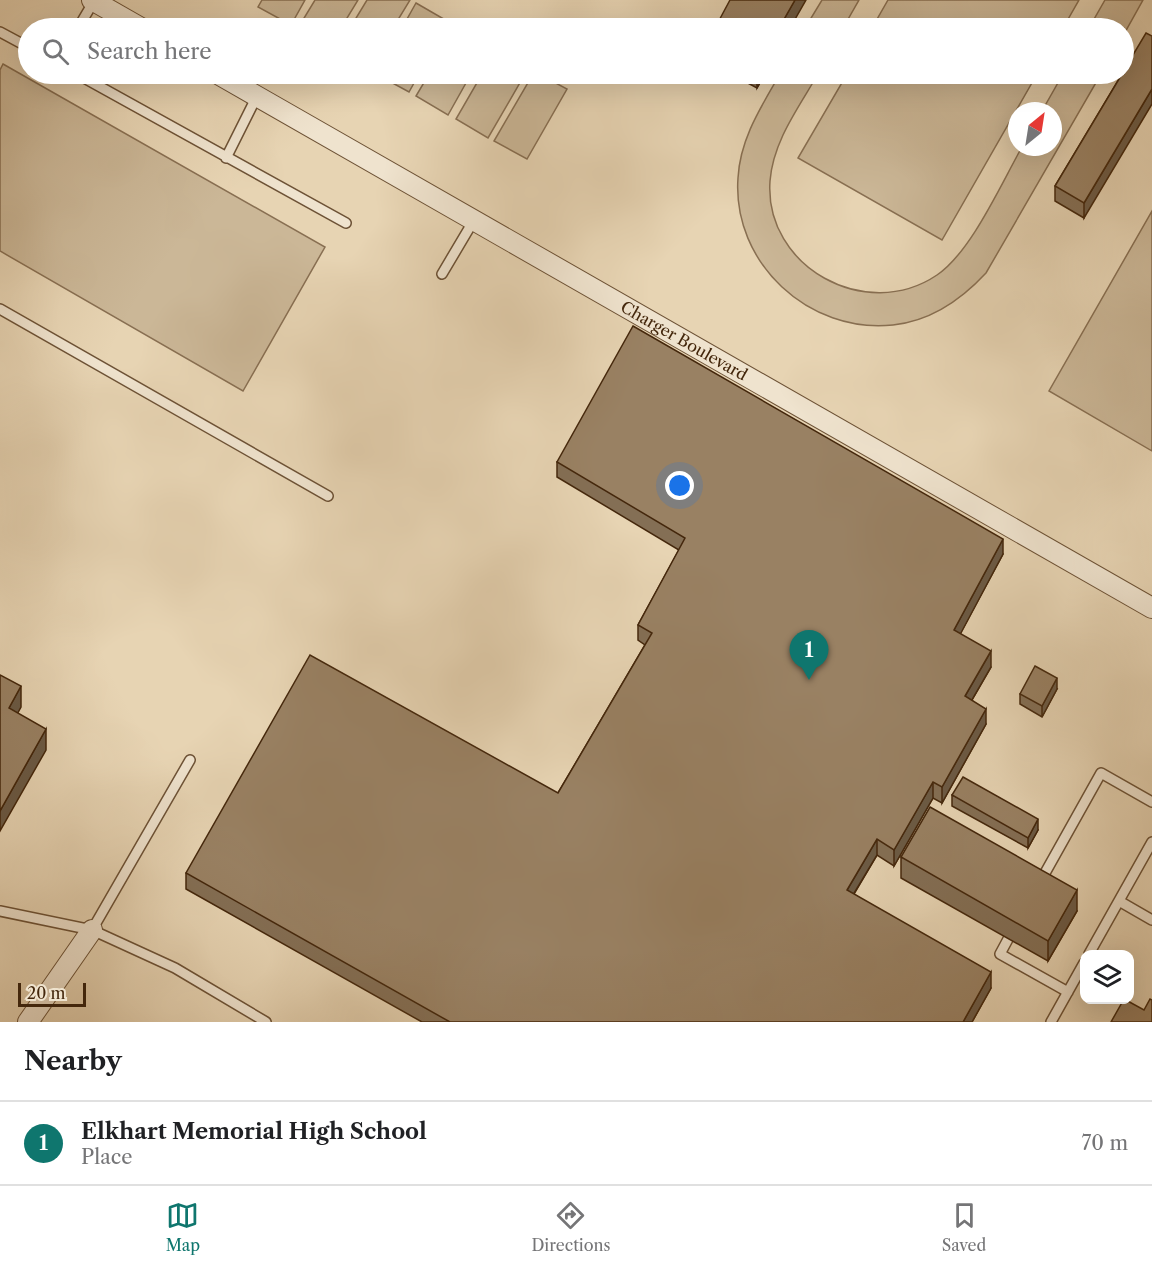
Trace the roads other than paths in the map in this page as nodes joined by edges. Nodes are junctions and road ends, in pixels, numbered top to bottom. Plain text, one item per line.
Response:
1 (93, 1) edge
2 (84, 18) edge
3 (123, 18) edge
4 (0, 32) edge
5 (18, 42) edge
6 (95, 84) edge
7 (236, 84) edge
8 (257, 96) junction
9 (226, 158) junction
10 (474, 220) junction
11 (346, 223) dead end
12 (442, 274) dead end
13 (0, 309) edge
14 (328, 496) dead end
15 (1152, 608) edge
16 (190, 760) dead end
17 (1152, 802) edge
18 (1152, 842) edge
19 (1034, 893) edge
20 (1119, 901) junction
21 (0, 911) edge
22 (1152, 920) edge
23 (1017, 924) edge
24 (92, 930) junction
25 (1091, 950) edge
26 (1080, 970) edge
27 (1068, 992) junction
28 (28, 1022) edge
29 (266, 1022) edge
30 (1051, 1022) edge

1 - 2 lane
1 - 3 street
4 - 5 lane
6 - 9 lane
7 - 8 street, Charger Boulevard
8 - 9 lane
8 - 10 street, Charger Boulevard
9 - 11 lane
10 - 12 lane
10 - 15 street, Charger Boulevard
13 - 14 lane
16 - 24 lane
17 - 19 lane
18 - 20 lane
20 - 22 lane
20 - 25 lane
21 - 24 lane
23 - 27 lane
24 - 28 street
24 - 29 lane
26 - 27 lane
27 - 30 lane

